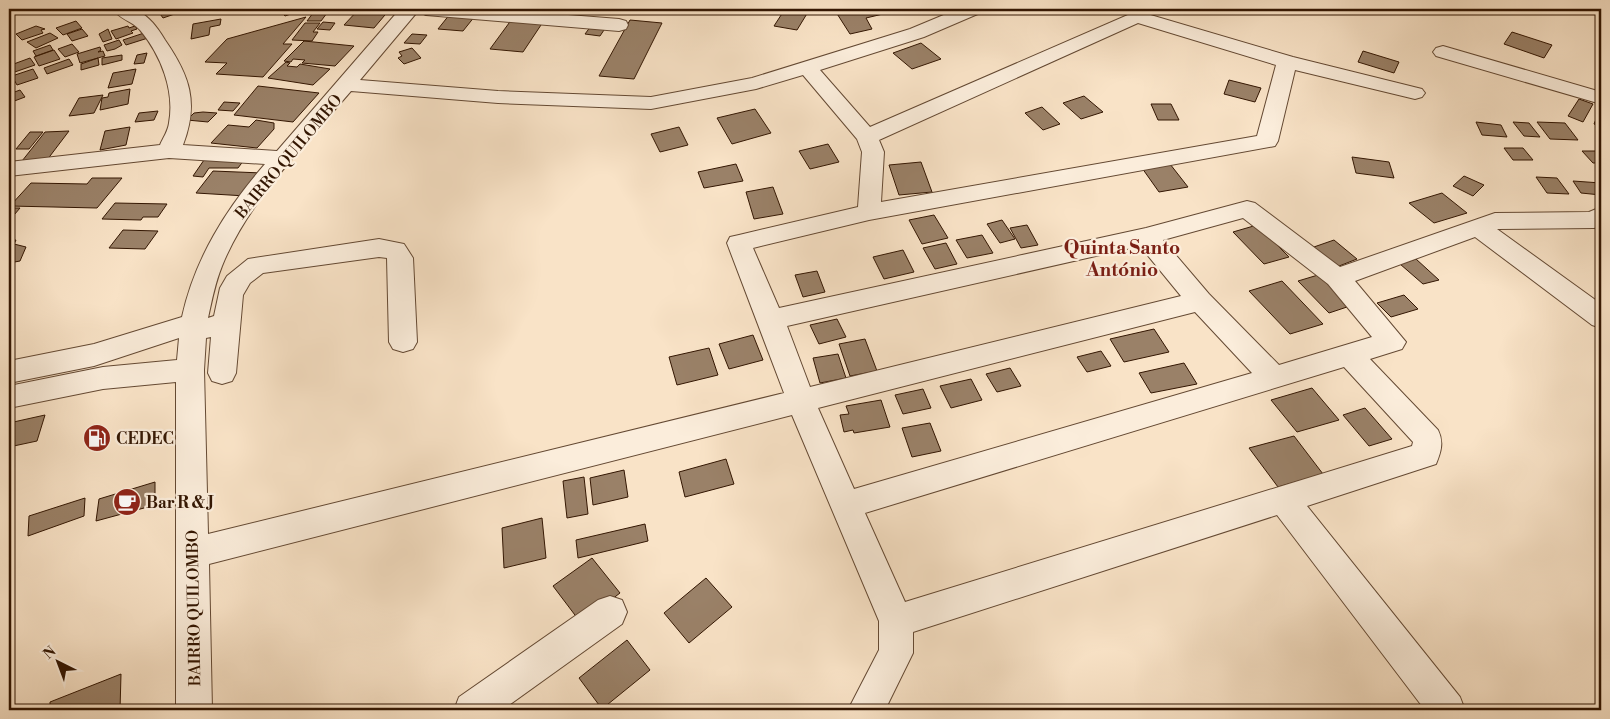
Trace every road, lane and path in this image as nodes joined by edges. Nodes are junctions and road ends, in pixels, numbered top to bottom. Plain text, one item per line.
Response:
1 (122, 9) edge
2 (410, 9) edge
3 (426, 9) edge
4 (973, 9) edge
5 (1141, 13) edge
6 (619, 25) dead end
7 (1443, 52) dead end
8 (1287, 62) junction
9 (808, 68) junction
10 (347, 85) junction
11 (1414, 92) dead end
12 (1601, 98) edge
13 (867, 137) junction
14 (170, 151) junction
15 (283, 158) junction
16 (9, 169) edge
17 (869, 212) junction
18 (1601, 215) edge
19 (1478, 227) junction
20 (1146, 236) junction
21 (1338, 278) junction
22 (1200, 302) junction
23 (1601, 318) edge
24 (771, 320) junction
25 (226, 323) junction
26 (193, 328) junction
27 (403, 342) dead end
28 (1349, 355) junction
29 (190, 370) junction
30 (9, 372) edge
31 (222, 373) dead end
32 (1273, 377) junction
33 (9, 397) edge
34 (801, 401) junction
35 (1284, 500) junction
36 (846, 505) junction
37 (193, 553) junction
38 (610, 612) dead end
39 (896, 621) junction
40 (194, 710) edge
41 (472, 710) edge
42 (866, 710) edge
43 (1447, 710) edge

1 - 14 street
2 - 10 street, BAIRRO QUILOMBO
3 - 6 street
4 - 9 street
5 - 8 street
5 - 13 street
7 - 12 street
8 - 11 street
8 - 17 street
9 - 10 street
9 - 13 street
10 - 15 street, BAIRRO QUILOMBO
13 - 17 street
14 - 15 street
14 - 16 street
15 - 26 street, BAIRRO QUILOMBO
17 - 24 street
18 - 19 street
19 - 21 street
19 - 23 street
20 - 21 street
20 - 22 street
20 - 24 street
21 - 28 street
22 - 32 street
22 - 34 street
24 - 34 street
25 - 26 street
25 - 27 street
25 - 31 street
26 - 29 street, BAIRRO QUILOMBO
26 - 30 street
28 - 32 street
28 - 35 street
29 - 33 street
29 - 37 street, BAIRRO QUILOMBO
32 - 36 street
34 - 36 street
34 - 37 street
35 - 39 street
35 - 43 street
36 - 39 street
37 - 40 street, BAIRRO QUILOMBO
38 - 41 street
39 - 42 street

